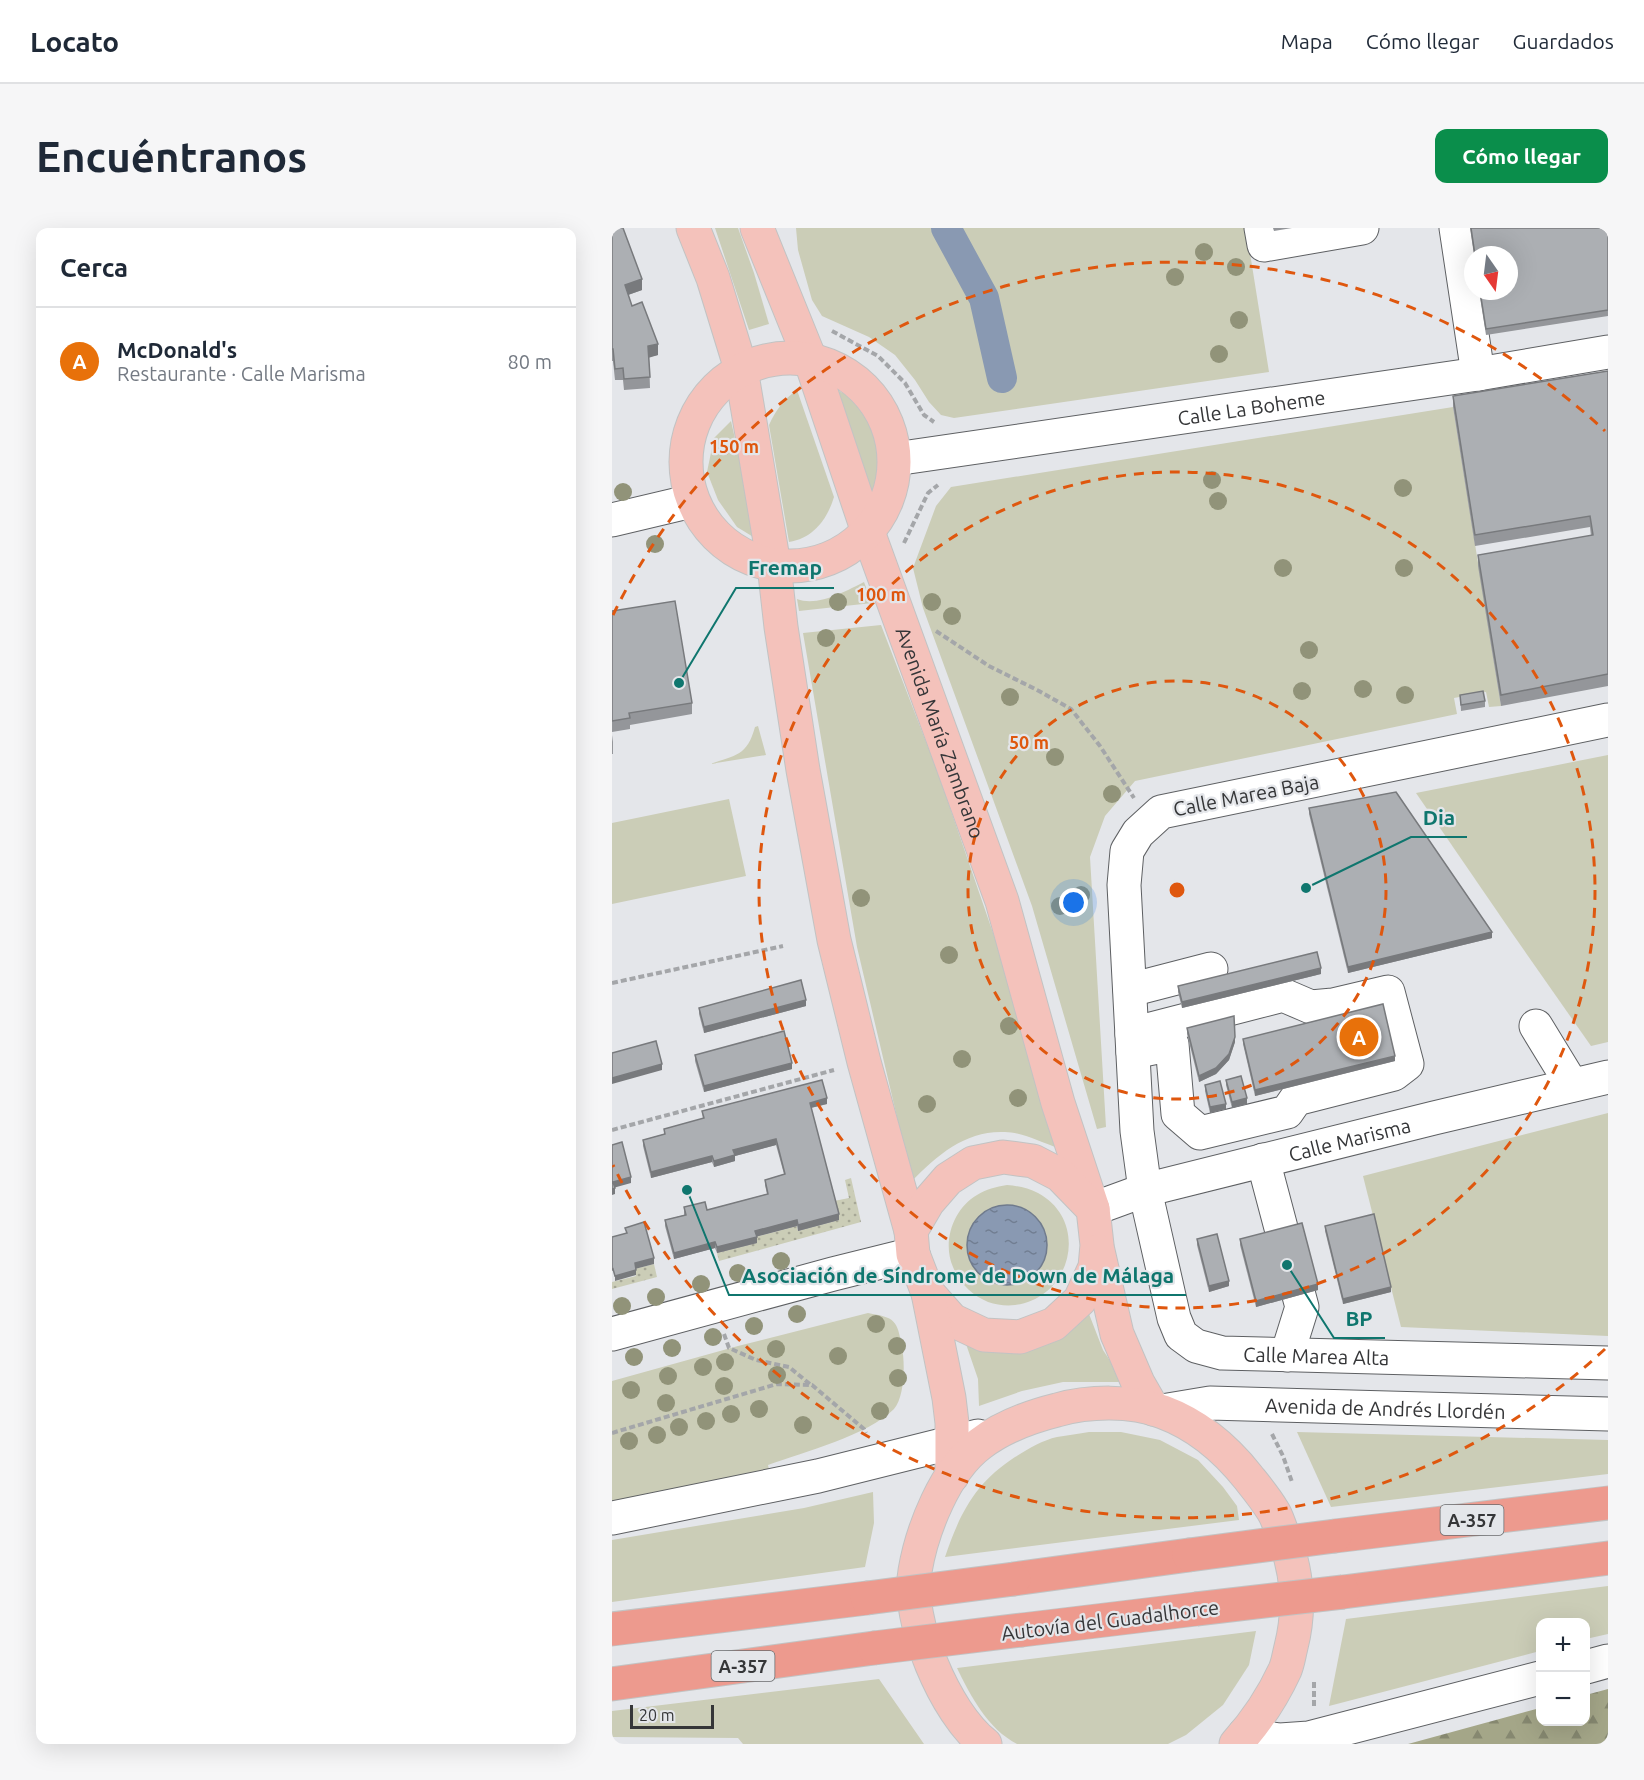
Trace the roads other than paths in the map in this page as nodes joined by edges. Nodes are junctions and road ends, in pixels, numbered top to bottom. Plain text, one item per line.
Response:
1 (693, 228) edge
2 (757, 228) edge
3 (1261, 228) edge
4 (1362, 228) edge
5 (1456, 228) edge
6 (1608, 352) edge
7 (810, 359) junction
8 (741, 369) junction
9 (1478, 374) junction
10 (895, 459) junction
11 (692, 501) junction
12 (612, 520) edge
13 (868, 532) junction
14 (774, 566) junction
15 (1608, 720) edge
16 (1211, 969) dead end
17 (1130, 990) junction
18 (1536, 1026) dead end
19 (1132, 1043) junction
20 (1608, 1077) edge
21 (1572, 1085) junction
22 (1263, 1160) junction
23 (1145, 1190) junction
24 (1093, 1209) junction
25 (912, 1243) junction
26 (1097, 1245) junction
27 (928, 1293) junction
28 (612, 1334) edge
29 (1287, 1355) junction
30 (1608, 1363) edge
31 (1158, 1410) junction
32 (1608, 1414) edge
33 (1003, 1429) junction
34 (952, 1443) junction
35 (952, 1476) junction
36 (1608, 1503) edge
37 (612, 1518) edge
38 (1608, 1558) edge
39 (612, 1629) edge
40 (1608, 1661) edge
41 (1590, 1666) edge
42 (1536, 1679) edge
43 (612, 1684) edge
44 (1240, 1739) edge
45 (1310, 1740) edge
46 (985, 1744) edge

1 - 8 main road
2 - 7 main road, Avenida María Zambrano
3 - 4 street
5 - 9 street
6 - 9 street, Calle La Boheme
7 - 8 main road
7 - 10 main road
7 - 13 main road, Avenida María Zambrano
8 - 11 main road
8 - 14 main road
9 - 10 street, Calle La Boheme
10 - 13 main road
11 - 12 street
11 - 14 main road
13 - 14 main road
13 - 24 main road, Avenida María Zambrano
14 - 25 main road
15 - 17 street, Calle Marea Baja
16 - 17 street
17 - 19 street, Calle Marea Baja
18 - 21 street
19 - 19 street
19 - 23 street, Calle Marea Baja
20 - 21 street, Calle Marisma
21 - 22 street, Calle Marisma
22 - 23 street, Calle Marisma
22 - 29 street
23 - 24 street, Calle Marisma
23 - 29 street, Calle Marea Alta
24 - 25 main road
24 - 26 main road
25 - 27 main road
25 - 28 street
26 - 27 main road
26 - 31 main road
27 - 34 main road
29 - 30 street, Calle Marea Alta
31 - 32 street, Avenida de Andrés Llordén
31 - 33 main road
31 - 44 main road
33 - 34 street
33 - 35 main road
34 - 35 main road
34 - 37 street
35 - 46 main road
36 - 39 highway, A-357, bridge
38 - 43 highway, Autovía del Guadalhorce / A-357, bridge
40 - 41 street
42 - 45 street
44 - 45 street

